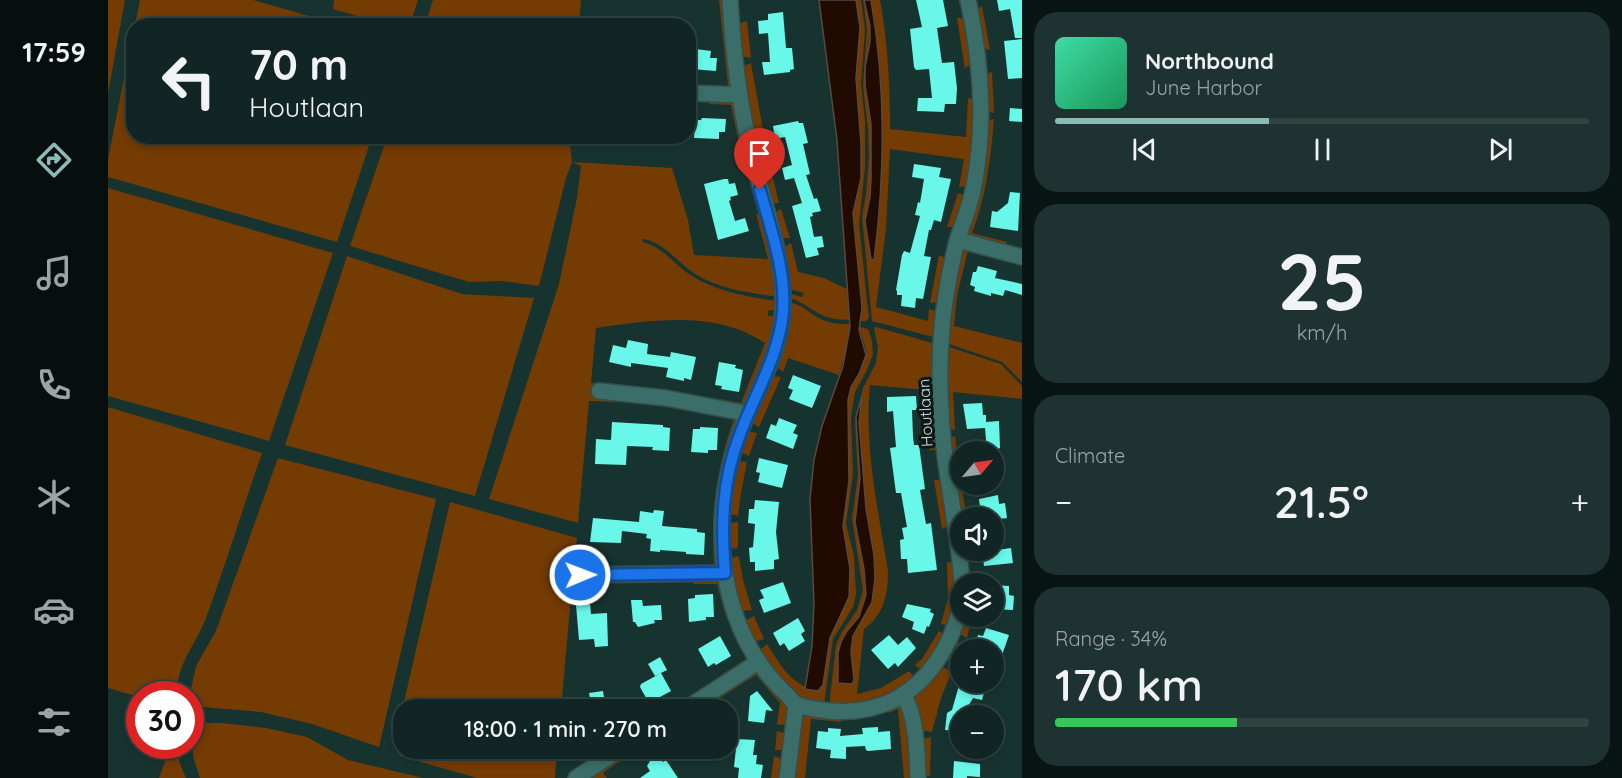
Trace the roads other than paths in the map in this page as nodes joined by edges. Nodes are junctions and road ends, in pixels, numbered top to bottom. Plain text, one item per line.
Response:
1 (730, 0) edge
2 (968, 0) edge
3 (696, 93) edge
4 (740, 95) junction
5 (958, 240) junction
6 (1022, 256) edge
7 (599, 392) dead end
8 (747, 416) junction
9 (725, 573) junction
10 (961, 573) edge
11 (580, 575) dead end
12 (954, 627) edge
13 (758, 662) junction
14 (903, 694) junction
15 (701, 699) edge
16 (796, 704) junction
17 (605, 759) edge
18 (576, 778) edge
19 (787, 778) edge
20 (918, 778) edge

1 - 4 street
2 - 5 street, Houtlaan
3 - 4 street
4 - 8 street
5 - 6 street
5 - 10 street, Houtlaan
7 - 8 street
8 - 9 street
9 - 11 street
9 - 13 street
12 - 14 street
13 - 15 street
13 - 16 street
14 - 16 street
14 - 20 street
16 - 19 street
17 - 18 street

